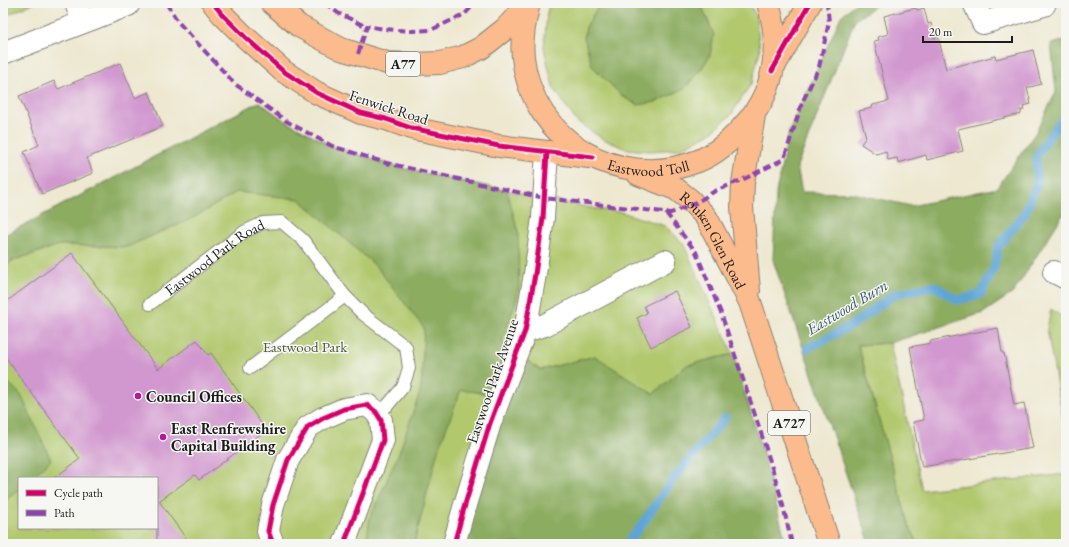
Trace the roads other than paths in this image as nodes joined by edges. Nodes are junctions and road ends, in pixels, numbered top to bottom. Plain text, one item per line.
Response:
1 (213, 3) edge
2 (272, 3) edge
3 (529, 3) edge
4 (768, 3) edge
5 (810, 3) edge
6 (974, 3) edge
7 (1046, 3) edge
8 (128, 5) dead end
9 (79, 12) edge
10 (3, 53) edge
11 (772, 71) junction
12 (755, 114) junction
13 (547, 152) junction
14 (593, 158) junction
15 (624, 168) junction
16 (665, 261) dead end
17 (345, 296) junction
18 (750, 302) junction
19 (150, 304) dead end
20 (525, 331) junction
21 (250, 368) dead end
22 (376, 412) junction
23 (273, 544) edge
24 (344, 544) edge
25 (454, 544) edge
26 (829, 544) edge

1 - 13 main road, Fenwick Road
2 - 3 main road, A77
3 - 14 main road, Eastwood Toll
4 - 11 main road, Eastwood Toll
5 - 11 main road
6 - 7 street
8 - 9 street
9 - 10 street
11 - 12 main road, Eastwood Toll
12 - 15 main road, Eastwood Toll
12 - 18 main road, Rouken Glen Road / A727
13 - 14 main road, Fenwick Road
13 - 20 street, Eastwood Park Avenue
14 - 15 main road, Eastwood Toll
15 - 18 main road, Rouken Glen Road / A727
16 - 20 street, Eastwood Park Avenue
17 - 19 lane, Eastwood Park Road
17 - 21 lane
17 - 22 lane, Eastwood Park Road
18 - 26 main road, Rouken Glen Road / A727
20 - 25 street, Eastwood Park Avenue
22 - 23 street
22 - 24 street

